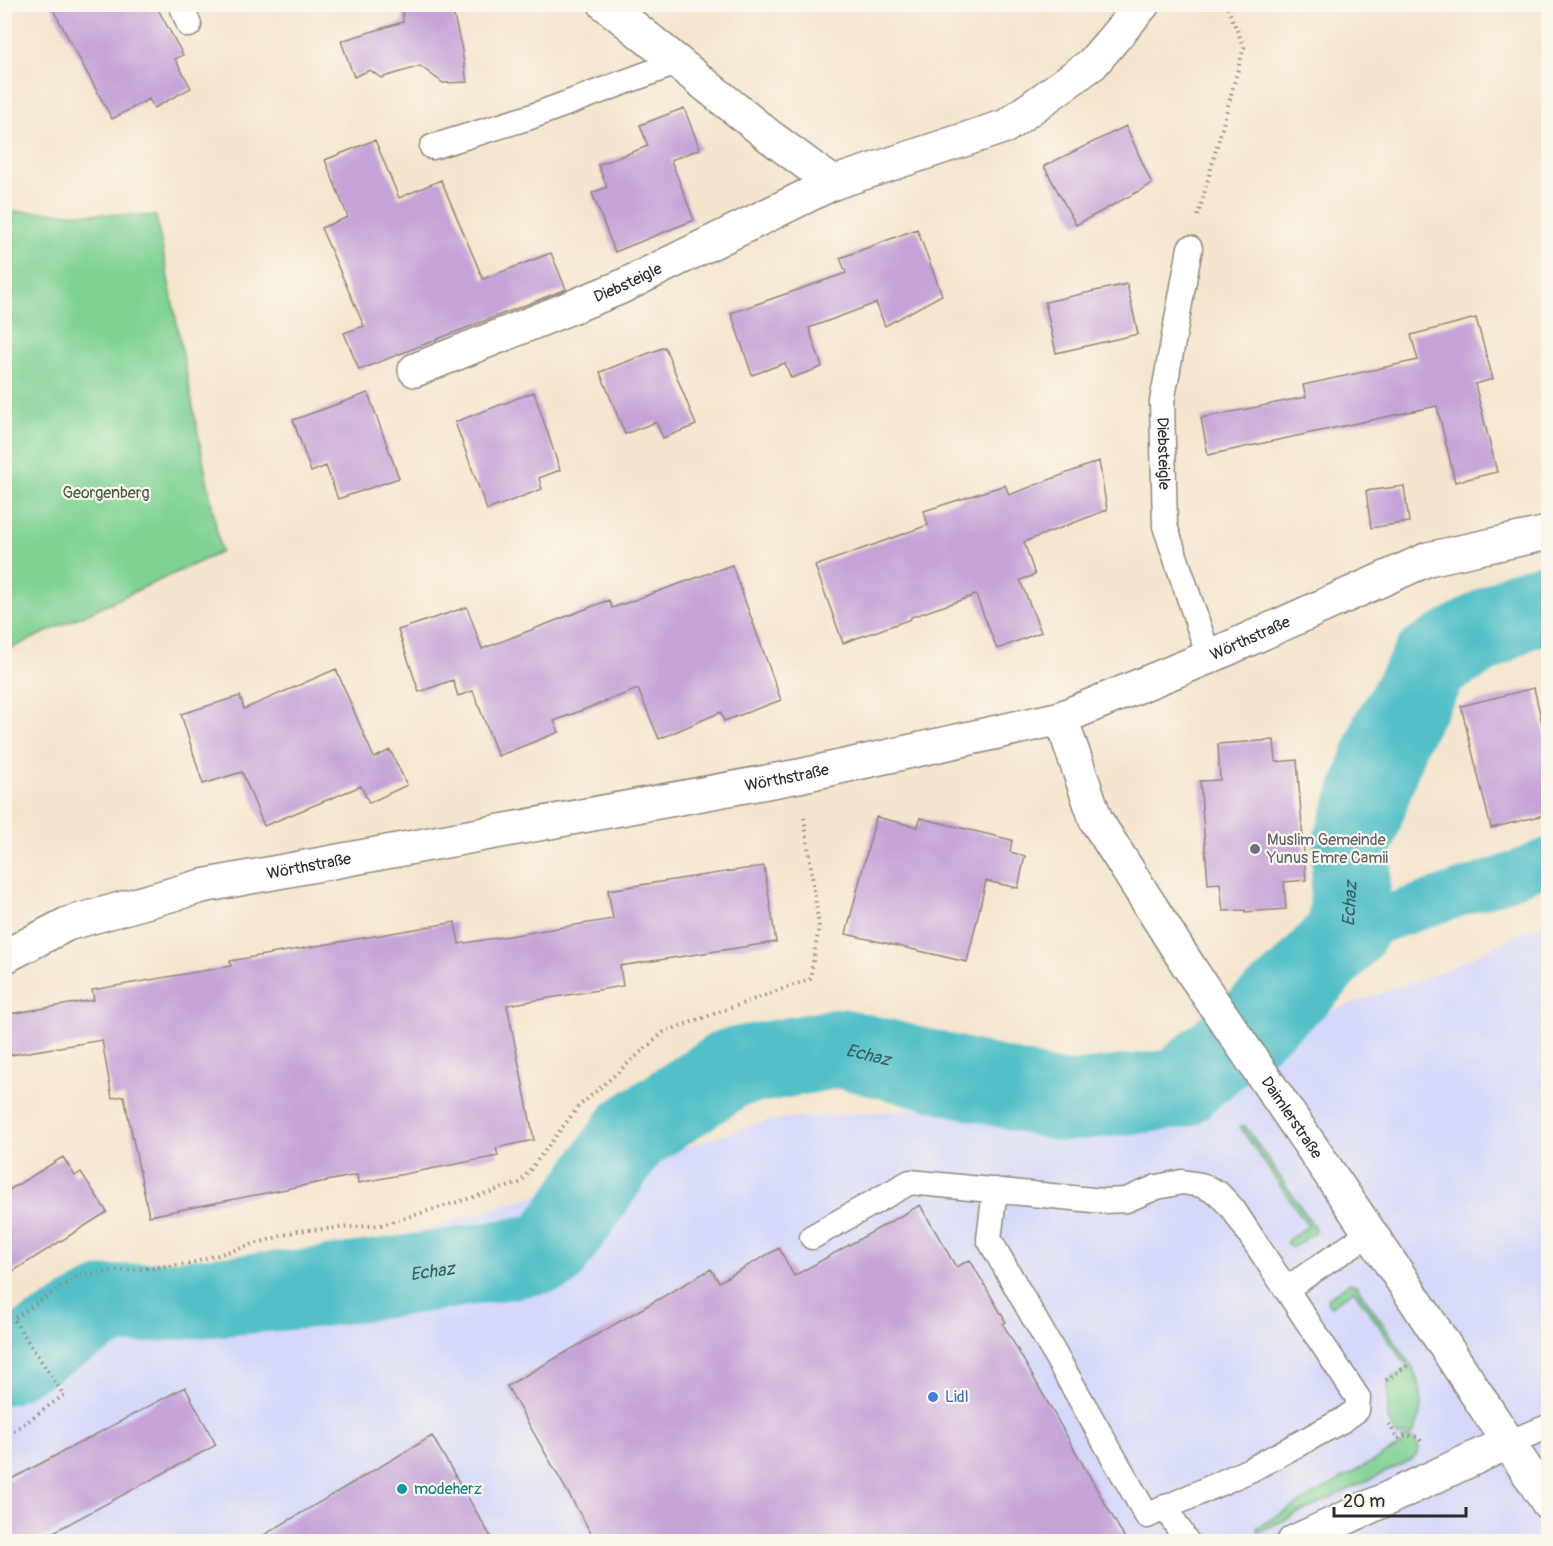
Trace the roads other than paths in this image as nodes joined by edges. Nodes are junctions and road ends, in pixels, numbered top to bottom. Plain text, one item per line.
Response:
1 (605, 4) edge
2 (1143, 4) edge
3 (679, 62) junction
4 (432, 147) dead end
5 (833, 183) junction
6 (1190, 248) road end
7 (415, 370) dead end
8 (1548, 533) edge
9 (1209, 657) junction
10 (1061, 718) junction
11 (4, 957) edge
12 (995, 1190) junction
13 (1370, 1233) junction
14 (812, 1237) dead end
15 (1286, 1289) junction
16 (1548, 1427) edge
17 (1509, 1442) junction
18 (1548, 1503) edge
19 (1166, 1507) junction
20 (1187, 1542) edge
21 (1294, 1542) edge

1 - 3 street
2 - 5 street, Diebsteigle
3 - 4 lane
3 - 5 street
5 - 7 street, Diebsteigle
6 - 9 lane, Diebsteigle
8 - 9 street, Wörthstraße
9 - 10 street, Wörthstraße
10 - 11 street, Wörthstraße
10 - 13 street, Daimlerstraße
12 - 14 lane
12 - 15 lane
12 - 19 lane
13 - 15 lane
13 - 17 street, Daimlerstraße
15 - 19 lane
16 - 17 lane
17 - 18 street, Daimlerstraße
17 - 21 street
19 - 20 lane

